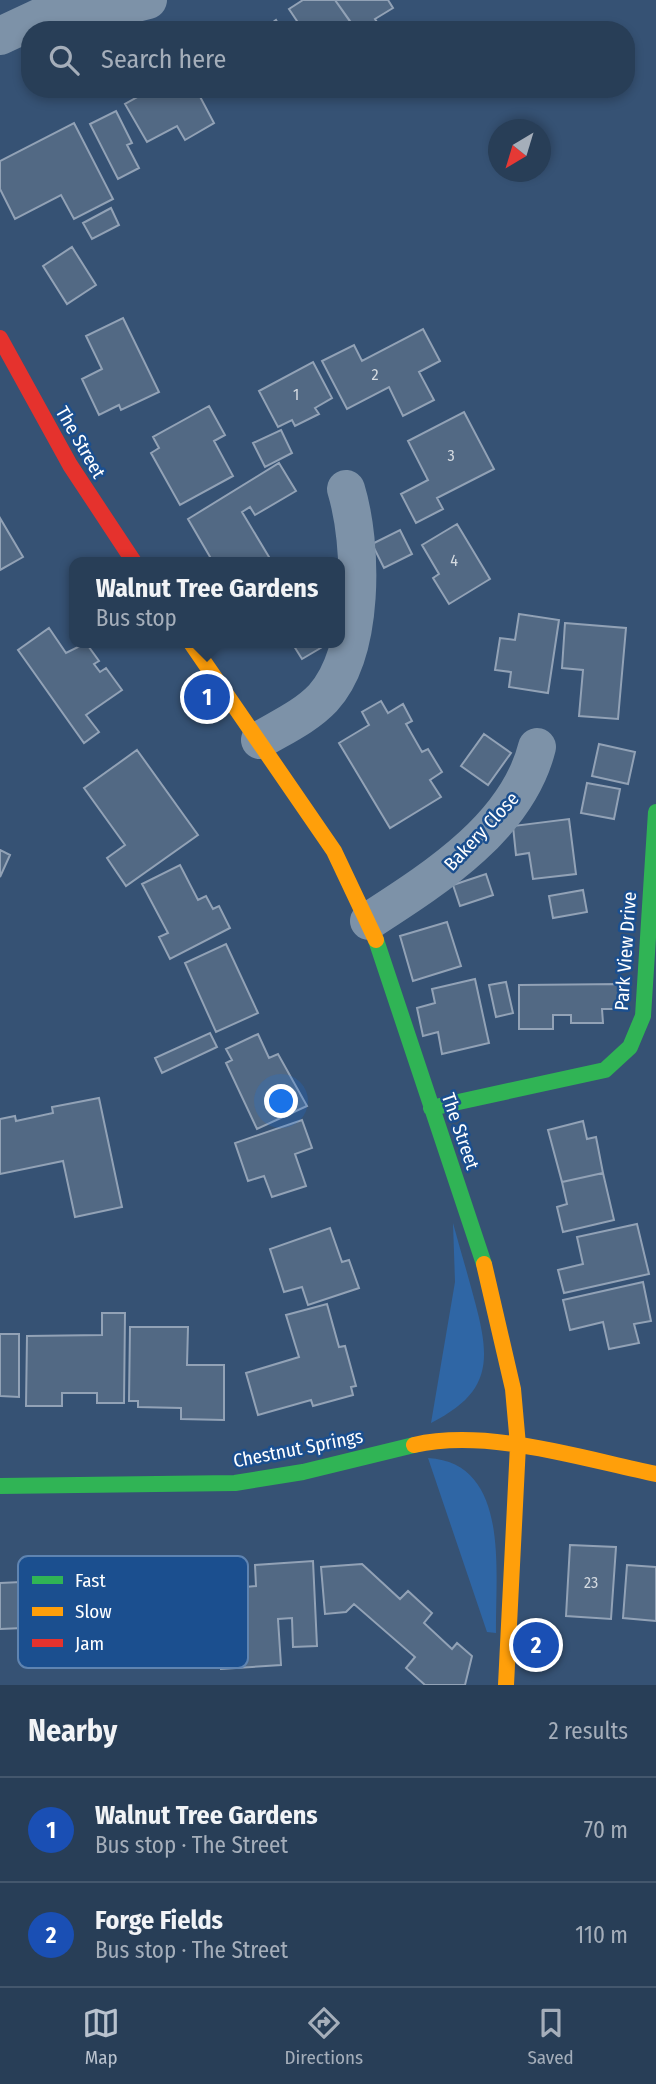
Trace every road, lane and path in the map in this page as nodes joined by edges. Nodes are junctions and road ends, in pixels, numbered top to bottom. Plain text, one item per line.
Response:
1 (148, 0) edge
2 (45, 7) edge
3 (23, 21) edge
4 (21, 22) edge
5 (0, 36) edge
6 (0, 338) edge
7 (346, 489) dead end
8 (131, 557) edge
9 (195, 648) edge
10 (260, 740) junction
11 (537, 747) dead end
12 (656, 812) edge
13 (369, 921) junction
14 (431, 1108) junction
15 (518, 1445) junction
16 (656, 1474) edge
17 (0, 1486) edge
18 (506, 1685) edge

1 - 2 street
2 - 3 street
4 - 5 street
6 - 8 street, The Street
7 - 10 street
9 - 10 street, The Street
10 - 13 street, The Street
11 - 13 street, Bakery Close
12 - 14 street, Park View Drive
13 - 14 street, The Street
14 - 15 street, The Street
15 - 16 street, Chestnut Springs
15 - 17 street, Chestnut Springs
15 - 18 street, The Street

